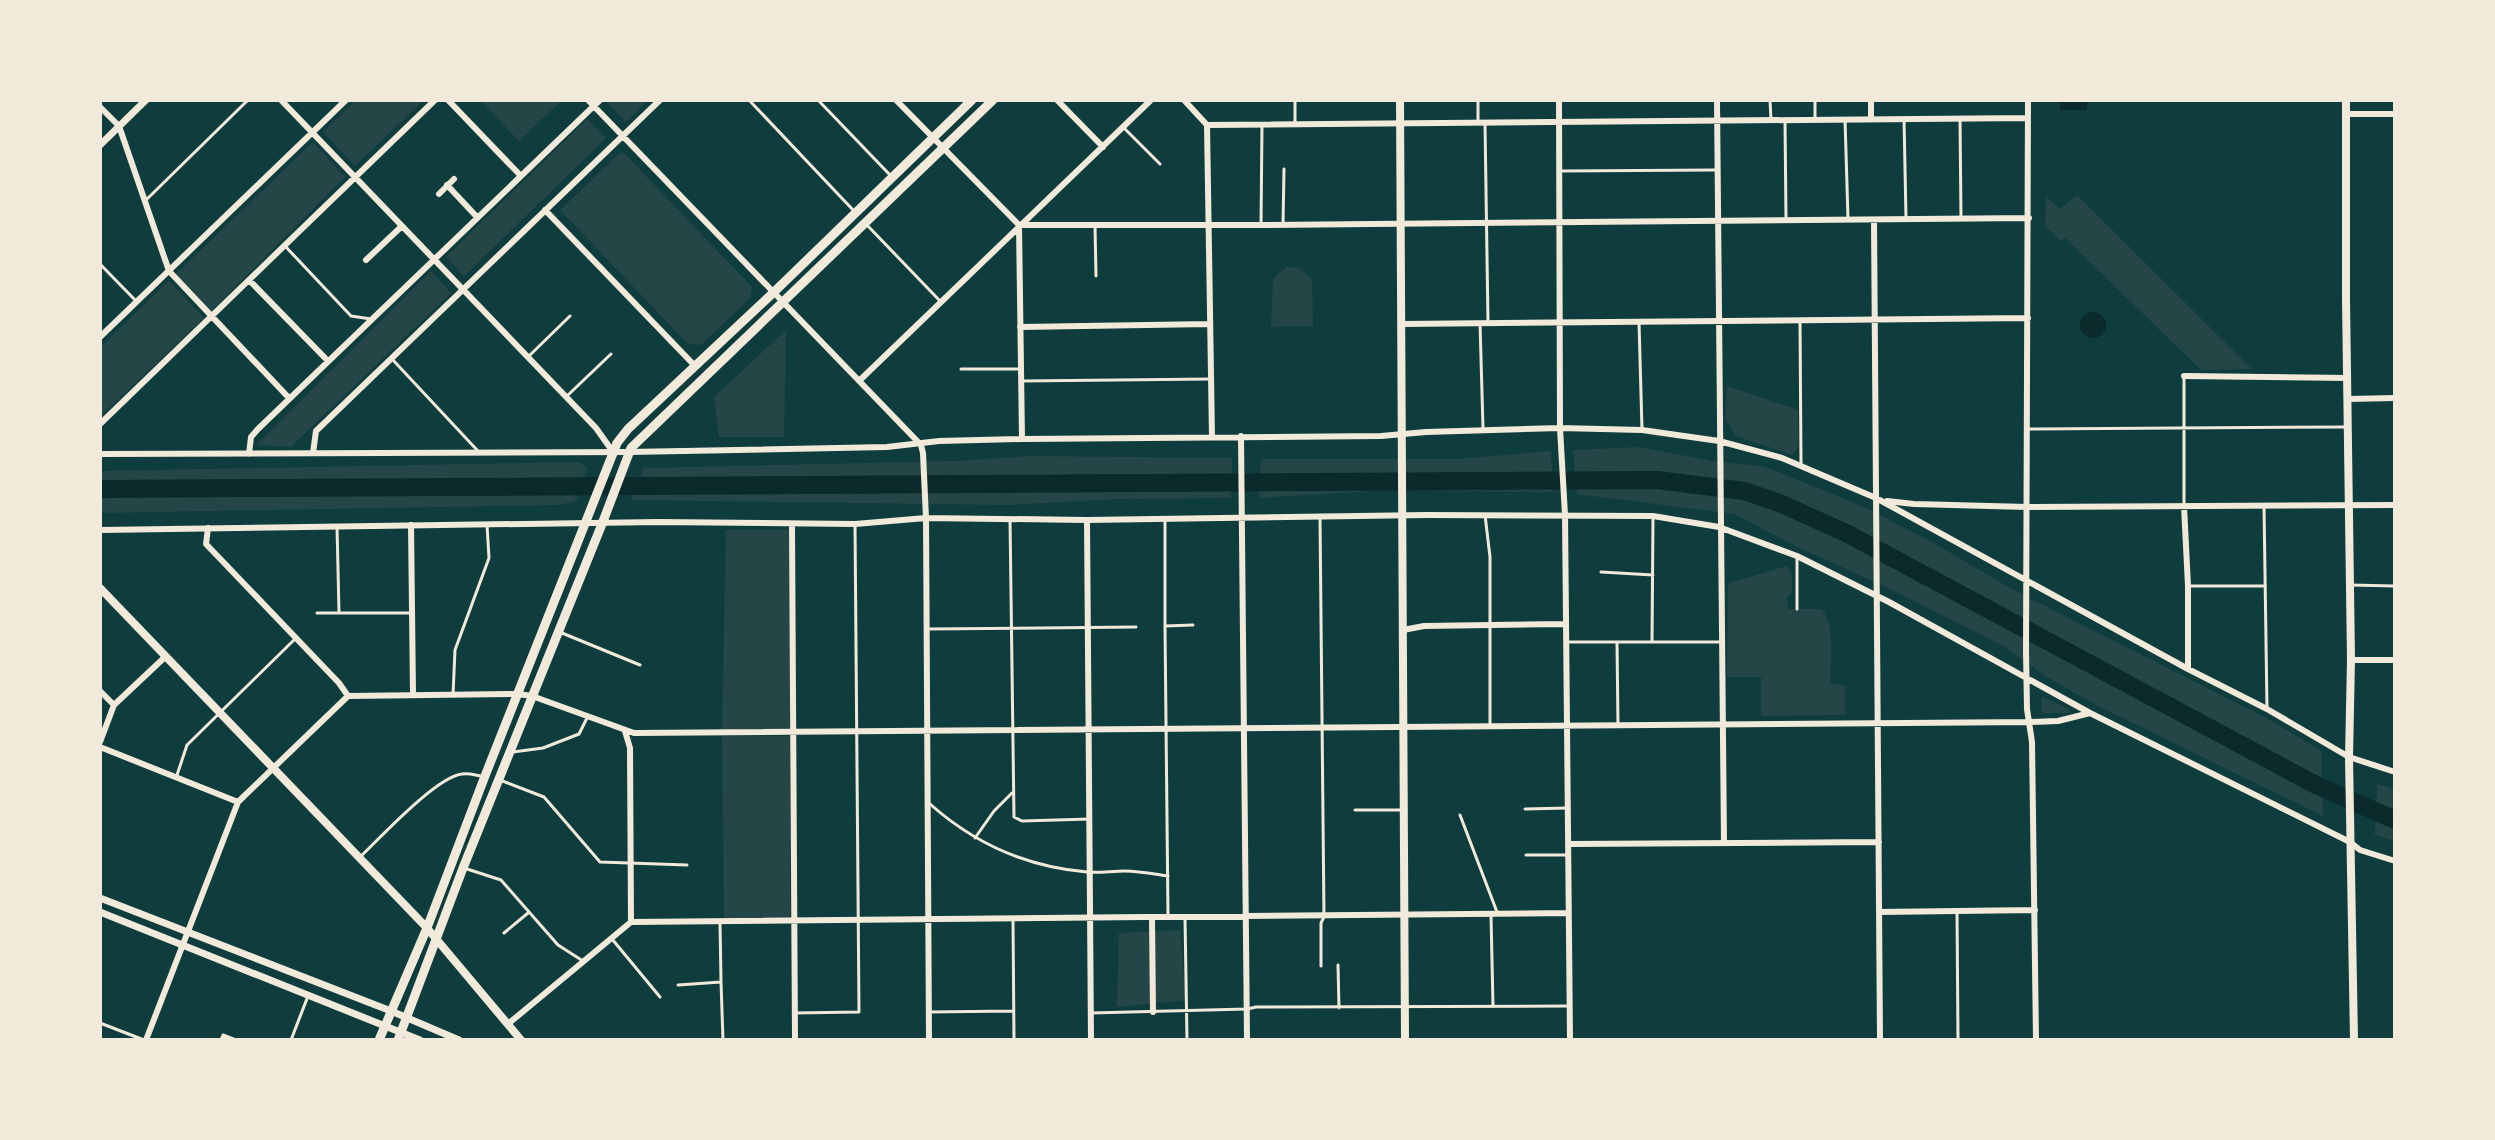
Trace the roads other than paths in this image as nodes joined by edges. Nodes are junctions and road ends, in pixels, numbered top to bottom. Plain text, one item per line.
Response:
1 (146, 100) edge
2 (248, 100) edge
3 (281, 100) edge
4 (346, 100) edge
5 (435, 100) edge
6 (448, 100) edge
7 (600, 100) edge
8 (660, 100) edge
9 (749, 100) edge
10 (818, 100) edge
11 (896, 100) edge
12 (972, 100) edge
13 (993, 100) edge
14 (1057, 100) edge
15 (1151, 100) edge
16 (1184, 100) edge
17 (1295, 100) edge
18 (1400, 100) edge
19 (1478, 100) edge
20 (1559, 100) edge
21 (1717, 100) edge
22 (1770, 100) edge
23 (1815, 100) edge
24 (1871, 100) edge
25 (2028, 100) edge
26 (2346, 100) edge
27 (591, 103) edge
28 (100, 107) edge
29 (2347, 114) junction
30 (2395, 114) edge
31 (1904, 118) junction
32 (2028, 118) junction
33 (1845, 119) junction
34 (1871, 119) junction
35 (1960, 119) junction
36 (1771, 120) junction
37 (1785, 120) junction
38 (1815, 120) junction
39 (1717, 121) junction
40 (1558, 122) junction
41 (1482, 123) junction
42 (1400, 124) junction
43 (1207, 125) junction
44 (1262, 125) junction
45 (1295, 125) junction
46 (119, 126) junction
47 (1123, 127) junction
48 (312, 133) junction
49 (622, 135) junction
50 (933, 138) junction
51 (100, 145) edge
52 (1103, 147) junction
53 (943, 149) junction
54 (1160, 164) dead end
55 (1284, 169) dead end
56 (1717, 169) junction
57 (1559, 171) junction
58 (520, 175) junction
59 (355, 177) junction
60 (892, 178) junction
61 (454, 179) dead end
62 (447, 185) junction
63 (439, 194) dead end
64 (144, 201) junction
65 (545, 210) junction
66 (856, 213) junction
67 (477, 217) junction
68 (2029, 218) junction
69 (1961, 219) junction
70 (1786, 220) junction
71 (1848, 220) junction
72 (1874, 220) junction
73 (1906, 220) junction
74 (1718, 221) junction
75 (1560, 222) junction
76 (1486, 223) junction
77 (866, 224) junction
78 (1401, 224) junction
79 (1019, 225) junction
80 (1261, 225) junction
81 (1283, 225) junction
82 (402, 226) junction
83 (1095, 226) junction
84 (1209, 226) junction
85 (284, 246) junction
86 (433, 259) junction
87 (366, 260) dead end
88 (100, 264) edge
89 (169, 271) junction
90 (1096, 276) dead end
91 (249, 280) junction
92 (463, 290) junction
93 (774, 292) junction
94 (137, 302) junction
95 (941, 302) junction
96 (784, 303) junction
97 (211, 316) junction
98 (570, 316) dead end
99 (2028, 318) junction
100 (371, 319) junction
101 (1875, 319) junction
102 (1718, 320) junction
103 (1800, 320) junction
104 (1639, 321) junction
105 (1561, 322) junction
106 (1484, 323) junction
107 (1210, 324) junction
108 (1402, 324) junction
109 (1020, 327) junction
110 (100, 337) edge
111 (611, 354) dead end
112 (529, 357) junction
113 (392, 359) junction
114 (328, 361) junction
115 (695, 366) junction
116 (961, 369) dead end
117 (1021, 369) junction
118 (2184, 376) joint
119 (2348, 378) junction
120 (1211, 379) junction
121 (859, 381) junction
122 (1022, 381) junction
123 (566, 397) junction
124 (289, 398) junction
125 (2395, 398) edge
126 (2348, 399) junction
127 (100, 424) edge
128 (2348, 427) junction
129 (1560, 428) junction
130 (2184, 428) junction
131 (2027, 429) junction
132 (1642, 430) junction
133 (1483, 431) junction
134 (1402, 434) junction
135 (1241, 436) junction
136 (1212, 437) junction
137 (1022, 439) junction
138 (1719, 441) junction
139 (921, 445) junction
140 (479, 452) junction
141 (613, 452) junction
142 (629, 452) junction
143 (313, 453) junction
144 (100, 454) edge
145 (249, 454) junction
146 (1801, 464) junction
147 (1876, 498) junction
148 (2348, 505) junction
149 (2395, 505) edge
150 (2184, 506) junction
151 (2264, 506) junction
152 (2027, 507) junction
153 (1404, 515) junction
154 (1485, 515) junction
155 (1565, 515) junction
156 (1653, 516) junction
157 (1242, 517) junction
158 (926, 518) junction
159 (1320, 518) junction
160 (1010, 519) junction
161 (1165, 519) junction
162 (1087, 520) junction
163 (602, 524) junction
164 (855, 524) junction
165 (411, 525) junction
166 (487, 525) junction
167 (586, 525) junction
168 (792, 525) junction
169 (337, 526) junction
170 (1719, 527) junction
171 (208, 528) junction
172 (100, 530) edge
173 (1797, 556) junction
174 (1601, 572) dead end
175 (1653, 575) junction
176 (2026, 580) junction
177 (2350, 585) junction
178 (2188, 586) junction
179 (2266, 586) junction
180 (2395, 586) edge
181 (100, 588) edge
182 (1876, 595) junction
183 (1797, 609) dead end
184 (317, 613) dead end
185 (339, 613) junction
186 (411, 613) junction
187 (1566, 624) junction
188 (1193, 625) dead end
189 (1488, 625) junction
190 (1165, 626) junction
191 (1136, 627) dead end
192 (1011, 628) junction
193 (1089, 628) junction
194 (927, 629) junction
195 (1403, 630) junction
196 (558, 631) junction
197 (296, 638) junction
198 (1566, 642) junction
199 (1617, 642) junction
200 (1652, 642) junction
201 (1721, 642) junction
202 (165, 657) junction
203 (2351, 660) junction
204 (2395, 660) edge
205 (640, 665) dead end
206 (2188, 669) junction
207 (2027, 677) junction
208 (100, 691) edge
209 (413, 694) junction
210 (518, 694) junction
211 (453, 695) junction
212 (348, 696) junction
213 (532, 696) junction
214 (114, 705) junction
215 (2267, 709) junction
216 (219, 713) junction
217 (2090, 713) junction
218 (587, 718) junction
219 (2030, 722) junction
220 (1878, 723) junction
221 (1722, 724) junction
222 (1567, 726) junction
223 (1618, 726) junction
224 (1490, 727) junction
225 (1405, 728) junction
226 (1244, 729) junction
227 (1321, 729) junction
228 (1166, 730) junction
229 (625, 731) junction
230 (1011, 731) junction
231 (1089, 731) junction
232 (856, 732) junction
233 (927, 732) junction
234 (792, 733) junction
235 (100, 744) edge
236 (510, 752) junction
237 (2349, 757) junction
238 (274, 769) junction
239 (2395, 772) edge
240 (485, 776) junction
241 (176, 778) junction
242 (499, 779) junction
243 (1012, 793) junction
244 (238, 802) junction
245 (928, 803) junction
246 (1567, 808) junction
247 (1525, 809) dead end
248 (1355, 810) dead end
249 (1405, 810) junction
250 (1460, 815) dead end
251 (1090, 819) junction
252 (975, 838) junction
253 (1879, 842) junction
254 (2350, 842) junction
255 (1724, 843) junction
256 (1568, 844) junction
257 (1526, 855) dead end
258 (1568, 855) junction
259 (360, 857) junction
260 (2395, 861) edge
261 (631, 863) junction
262 (687, 865) dead end
263 (463, 868) junction
264 (1090, 873) junction
265 (1168, 876) junction
266 (100, 898) edge
267 (2035, 910) junction
268 (1957, 911) junction
269 (100, 912) edge
270 (1879, 912) junction
271 (528, 913) junction
272 (1568, 913) junction
273 (1495, 915) junction
274 (1405, 916) junction
275 (1246, 917) junction
276 (1324, 917) junction
277 (1152, 918) junction
278 (1169, 918) junction
279 (1185, 918) junction
280 (1013, 919) junction
281 (1091, 919) junction
282 (858, 920) junction
283 (929, 920) junction
284 (793, 921) junction
285 (631, 922) junction
286 (720, 922) junction
287 (427, 928) junction
288 (187, 933) junction
289 (504, 933) dead end
290 (436, 939) junction
291 (612, 939) junction
292 (182, 945) junction
293 (584, 962) junction
294 (1338, 965) dead end
295 (1321, 966) dead end
296 (721, 982) junction
297 (678, 985) dead end
298 (308, 996) junction
299 (660, 997) dead end
300 (1493, 1006) junction
301 (1570, 1006) junction
302 (1339, 1008) junction
303 (1405, 1008) junction
304 (1247, 1009) junction
305 (391, 1011) junction
306 (1014, 1011) junction
307 (1187, 1011) junction
308 (929, 1012) junction
309 (1153, 1012) junction
310 (794, 1013) junction
311 (1091, 1013) junction
312 (408, 1018) junction
313 (100, 1023) edge
314 (508, 1024) junction
315 (385, 1026) junction
316 (400, 1036) edge
317 (145, 1040) edge
318 (221, 1040) edge
319 (236, 1040) edge
320 (291, 1040) edge
321 (379, 1040) edge
322 (420, 1040) edge
323 (459, 1040) edge
324 (521, 1040) edge
325 (723, 1040) edge
326 (795, 1040) edge
327 (929, 1040) edge
328 (1014, 1040) edge
329 (1091, 1040) edge
330 (1187, 1040) edge
331 (1247, 1040) edge
332 (1405, 1040) edge
333 (1570, 1040) edge
334 (1880, 1040) edge
335 (1958, 1040) edge
336 (2036, 1040) edge
337 (2354, 1040) edge

1 - 46 street
2 - 64 lane
3 - 48 street
4 - 48 street
5 - 59 street
6 - 58 street
7 - 27 street
8 - 49 street
9 - 66 lane
10 - 60 lane
11 - 50 street
12 - 50 main road
13 - 53 main road
14 - 52 street
15 - 47 street
16 - 43 street
17 - 45 lane
18 - 42 main road
19 - 41 lane
20 - 40 street
21 - 39 street
22 - 36 lane
23 - 38 lane
24 - 34 street
25 - 32 street
26 - 29 main road
27 - 49 street
27 - 58 street
28 - 46 street
29 - 30 street
29 - 119 main road
31 - 34 street
31 - 35 street
31 - 73 lane
32 - 35 street
32 - 68 street
33 - 34 street
33 - 38 street
33 - 71 lane
35 - 69 lane
36 - 37 street
36 - 39 street
37 - 38 street
37 - 70 lane
39 - 40 street
39 - 56 street
40 - 41 street
40 - 57 street
41 - 42 street
41 - 76 lane
42 - 45 street
42 - 78 main road
43 - 44 street
43 - 84 street
44 - 45 street
44 - 80 lane
46 - 51 street
46 - 64 street
47 - 52 street
47 - 54 lane
48 - 59 street
48 - 89 street
49 - 65 street
49 - 93 street
50 - 53 street
50 - 60 main road
52 - 79 street
53 - 77 main road
53 - 79 street
55 - 81 lane
56 - 57 lane
56 - 74 street
57 - 75 street
58 - 67 street
59 - 82 street
59 - 85 street
60 - 66 main road
61 - 62 street
62 - 63 street
62 - 67 street
64 - 89 street
65 - 92 street
65 - 115 street
66 - 93 main road
67 - 86 street
68 - 69 street
68 - 99 street
69 - 73 street
70 - 71 street
70 - 74 street
71 - 72 street
72 - 73 street
72 - 101 street
74 - 75 street
74 - 102 street
75 - 76 street
75 - 105 street
76 - 78 street
76 - 106 lane
77 - 95 lane
77 - 96 main road
78 - 81 street
78 - 108 main road
79 - 83 street
79 - 95 street
79 - 109 street
80 - 81 street
80 - 84 street
82 - 86 street
82 - 87 street
83 - 84 street
83 - 90 lane
84 - 107 street
85 - 91 street
85 - 100 lane
86 - 92 street
86 - 100 street
88 - 94 lane
89 - 94 street
89 - 97 street
91 - 97 street
91 - 114 street
92 - 112 street
92 - 113 street
93 - 96 street
93 - 115 main road
94 - 110 street
95 - 121 street
96 - 121 street
96 - 142 main road
97 - 124 street
97 - 127 street
98 - 112 lane
99 - 101 street
99 - 131 street
100 - 114 street
101 - 103 street
101 - 147 street
102 - 103 street
102 - 104 street
102 - 138 street
103 - 146 lane
104 - 105 street
104 - 132 lane
105 - 106 street
105 - 129 street
106 - 108 street
106 - 133 lane
107 - 109 street
107 - 120 street
108 - 134 main road
109 - 117 street
111 - 123 lane
112 - 123 street
113 - 140 lane
113 - 143 street
114 - 124 street
115 - 141 main road
116 - 117 lane
117 - 122 street
118 - 119 street
118 - 130 lane
119 - 126 main road
120 - 122 lane
120 - 136 street
121 - 139 street
122 - 137 street
123 - 141 street
124 - 145 street
125 - 126 street
126 - 128 main road
128 - 130 lane
128 - 148 main road
129 - 132 street
129 - 133 street
129 - 155 street
130 - 131 lane
130 - 150 lane
131 - 152 street
132 - 138 street
133 - 134 street
134 - 135 street
134 - 153 main road
135 - 136 street
135 - 157 street
136 - 137 street
137 - 139 street
138 - 146 street
138 - 170 street
139 - 142 street
139 - 158 street
140 - 141 street
140 - 143 street
141 - 142 street
141 - 167 main road
142 - 163 main road
143 - 145 street
144 - 145 street
146 - 147 street
147 - 152 street
147 - 176 street
147 - 182 street
148 - 149 street
148 - 151 street
148 - 177 main road
150 - 151 street
150 - 152 street
150 - 178 street
151 - 179 lane
152 - 176 street
153 - 154 street
153 - 159 street
153 - 195 main road
154 - 155 street
154 - 189 lane
155 - 156 street
155 - 187 street
156 - 170 street
156 - 175 lane
157 - 159 street
157 - 161 street
157 - 226 street
158 - 160 street
158 - 164 street
158 - 194 street
159 - 227 lane
160 - 162 street
160 - 192 lane
161 - 162 street
161 - 190 lane
162 - 193 street
163 - 167 street
163 - 168 street
163 - 196 main road
164 - 168 street
164 - 232 lane
165 - 166 street
165 - 169 street
165 - 186 street
166 - 167 street
166 - 211 lane
167 - 210 main road
168 - 234 street
169 - 171 street
169 - 185 lane
170 - 173 street
170 - 201 street
171 - 172 street
171 - 197 street
173 - 182 street
173 - 183 lane
174 - 175 lane
175 - 200 lane
176 - 206 street
176 - 207 street
177 - 180 lane
177 - 203 main road
178 - 179 lane
178 - 206 street
179 - 215 lane
181 - 202 main road
182 - 207 street
182 - 220 street
184 - 185 lane
185 - 186 lane
186 - 209 street
187 - 189 street
187 - 198 street
188 - 190 lane
189 - 195 street
189 - 224 lane
190 - 228 lane
191 - 193 lane
192 - 193 lane
192 - 194 lane
192 - 230 lane
193 - 231 street
194 - 233 street
195 - 225 main road
196 - 205 lane
196 - 213 main road
197 - 212 street
197 - 216 lane
198 - 199 lane
198 - 222 street
199 - 200 lane
199 - 223 lane
200 - 201 lane
201 - 221 street
202 - 214 street
202 - 216 main road
203 - 204 street
203 - 237 main road
206 - 215 street
207 - 217 street
207 - 219 street
208 - 214 street
209 - 211 street
209 - 212 street
210 - 211 street
210 - 213 street
210 - 240 main road
212 - 238 street
213 - 218 street
213 - 236 main road
214 - 235 street
215 - 237 street
216 - 238 main road
216 - 241 lane
217 - 219 street
217 - 254 street
218 - 229 street
218 - 236 lane
219 - 220 street
219 - 267 street
220 - 221 street
220 - 253 street
221 - 223 street
221 - 255 street
222 - 223 street
222 - 224 street
222 - 246 street
224 - 225 street
225 - 227 street
225 - 249 main road
226 - 227 street
226 - 228 street
226 - 275 street
227 - 276 lane
228 - 231 street
228 - 265 lane
229 - 234 street
229 - 261 street
230 - 231 street
230 - 233 street
230 - 243 lane
231 - 251 street
232 - 233 street
232 - 234 street
232 - 282 lane
233 - 245 street
234 - 284 street
235 - 241 street
236 - 242 main road
237 - 239 street
237 - 254 main road
238 - 244 street
238 - 259 main road
240 - 259 lane
240 - 287 main road
241 - 244 street
242 - 261 lane
242 - 263 main road
243 - 251 lane
243 - 252 lane
244 - 288 street
245 - 252 lane
245 - 283 street
246 - 247 lane
246 - 256 street
248 - 249 lane
249 - 274 main road
250 - 273 lane
251 - 264 street
252 - 264 lane
253 - 255 street
253 - 270 street
254 - 260 street
254 - 337 main road
255 - 256 street
256 - 258 street
257 - 258 lane
258 - 272 street
259 - 287 main road
261 - 262 lane
261 - 285 street
263 - 271 lane
263 - 290 main road
264 - 265 lane
264 - 281 street
265 - 278 lane
266 - 288 street
267 - 268 street
267 - 336 street
268 - 270 street
268 - 335 lane
269 - 292 street
270 - 334 street
271 - 289 lane
271 - 293 lane
272 - 273 street
272 - 301 street
273 - 274 street
273 - 300 lane
274 - 276 street
274 - 303 main road
275 - 276 street
275 - 279 street
275 - 304 street
276 - 295 lane
277 - 278 street
277 - 281 street
277 - 309 street
278 - 279 street
279 - 307 lane
280 - 281 street
280 - 283 street
280 - 306 lane
281 - 311 street
282 - 283 street
282 - 284 street
282 - 310 lane
283 - 308 street
284 - 286 street
284 - 310 street
285 - 286 street
285 - 291 street
286 - 296 lane
287 - 290 main road
287 - 305 main road
288 - 292 street
288 - 305 street
290 - 312 main road
290 - 314 main road
291 - 293 street
291 - 299 lane
292 - 298 street
292 - 317 street
293 - 314 street
294 - 302 lane
296 - 297 lane
296 - 325 lane
298 - 315 street
298 - 320 lane
300 - 301 lane
300 - 303 lane
301 - 333 street
302 - 303 lane
302 - 304 lane
303 - 332 main road
304 - 307 lane
304 - 331 street
305 - 312 street
305 - 315 main road
306 - 308 lane
306 - 328 lane
307 - 309 lane
307 - 330 lane
308 - 327 street
309 - 311 lane
310 - 326 street
311 - 329 street
312 - 316 main road
312 - 323 street
313 - 317 lane
314 - 324 main road
315 - 316 street
315 - 321 main road
316 - 322 street
318 - 319 lane

